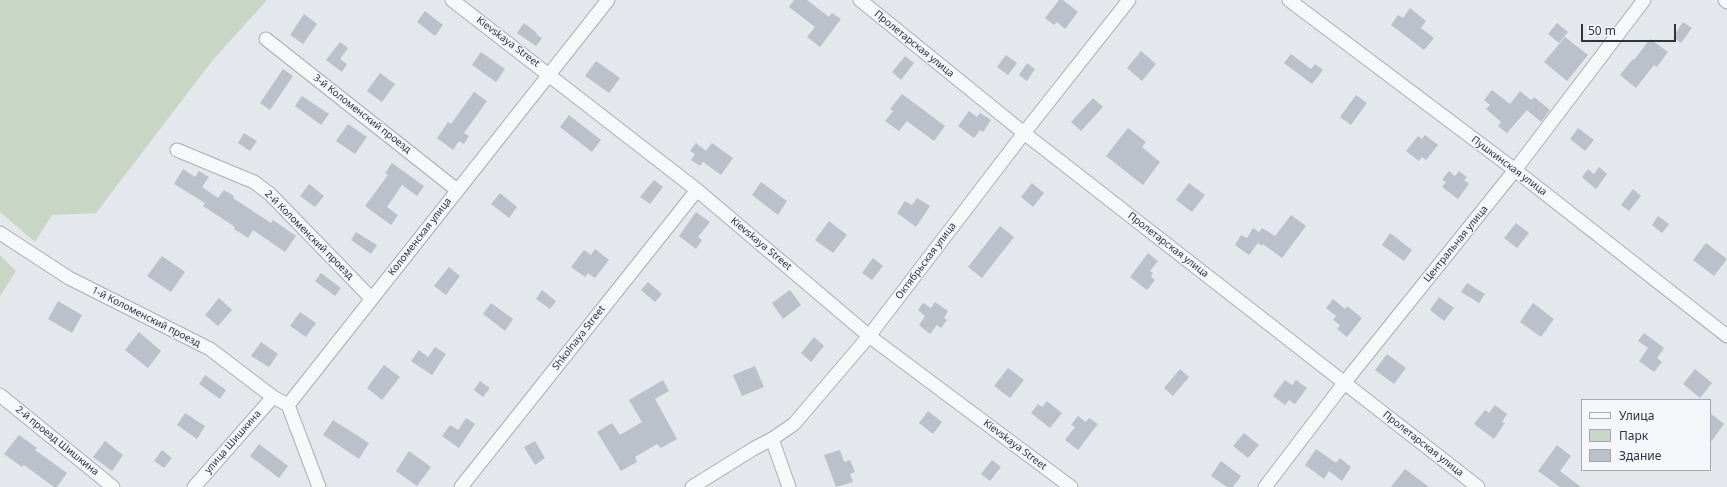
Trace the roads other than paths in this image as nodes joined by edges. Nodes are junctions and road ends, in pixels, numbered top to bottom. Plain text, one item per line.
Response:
1 (452, 0) edge
2 (608, 0) edge
3 (860, 0) edge
4 (1129, 0) edge
5 (1289, 0) edge
6 (1644, 0) edge
7 (266, 40) dead end
8 (548, 74) junction
9 (1024, 133) junction
10 (177, 150) dead end
11 (1515, 170) junction
12 (458, 190) junction
13 (697, 190) junction
14 (0, 233) edge
15 (371, 298) junction
16 (869, 336) junction
17 (1727, 336) edge
18 (1345, 382) junction
19 (0, 395) edge
20 (273, 397) junction
21 (288, 405) junction
22 (772, 439) junction
23 (113, 487) edge
24 (194, 487) edge
25 (319, 487) edge
26 (460, 487) edge
27 (692, 487) edge
28 (789, 487) edge
29 (1071, 487) edge
30 (1265, 487) edge
31 (1478, 487) edge

1 - 8 street, Kievskaya Street
2 - 8 street, Коломенская улица
3 - 9 street, Пролетарская улица
4 - 9 street, Октябрьская улица
5 - 11 street, Пушкинская улица
6 - 11 street, Центральная улица
7 - 12 street, 3-й Коломенский проезд
8 - 12 street, Коломенская улица
8 - 13 street, Kievskaya Street
9 - 16 street, Октябрьская улица
9 - 18 street, Пролетарская улица
10 - 15 street, 2-й Коломенский проезд
11 - 17 street, Пушкинская улица
11 - 18 street, Центральная улица
12 - 15 street, Коломенская улица
13 - 16 street, Kievskaya Street
13 - 26 street, Shkolnaya Street
14 - 20 street, 1-й Коломенский проезд
15 - 21 street, Коломенская улица
16 - 22 street, Октябрьская улица
16 - 29 street, Kievskaya Street
18 - 30 street, Центральная улица
18 - 31 street, Пролетарская улица
19 - 23 street, 2-й проезд Шишкина
20 - 21 street, 1-й Коломенский проезд
20 - 24 street, улица Шишкина
21 - 25 street
22 - 27 street, Октябрьская улица
22 - 28 street

